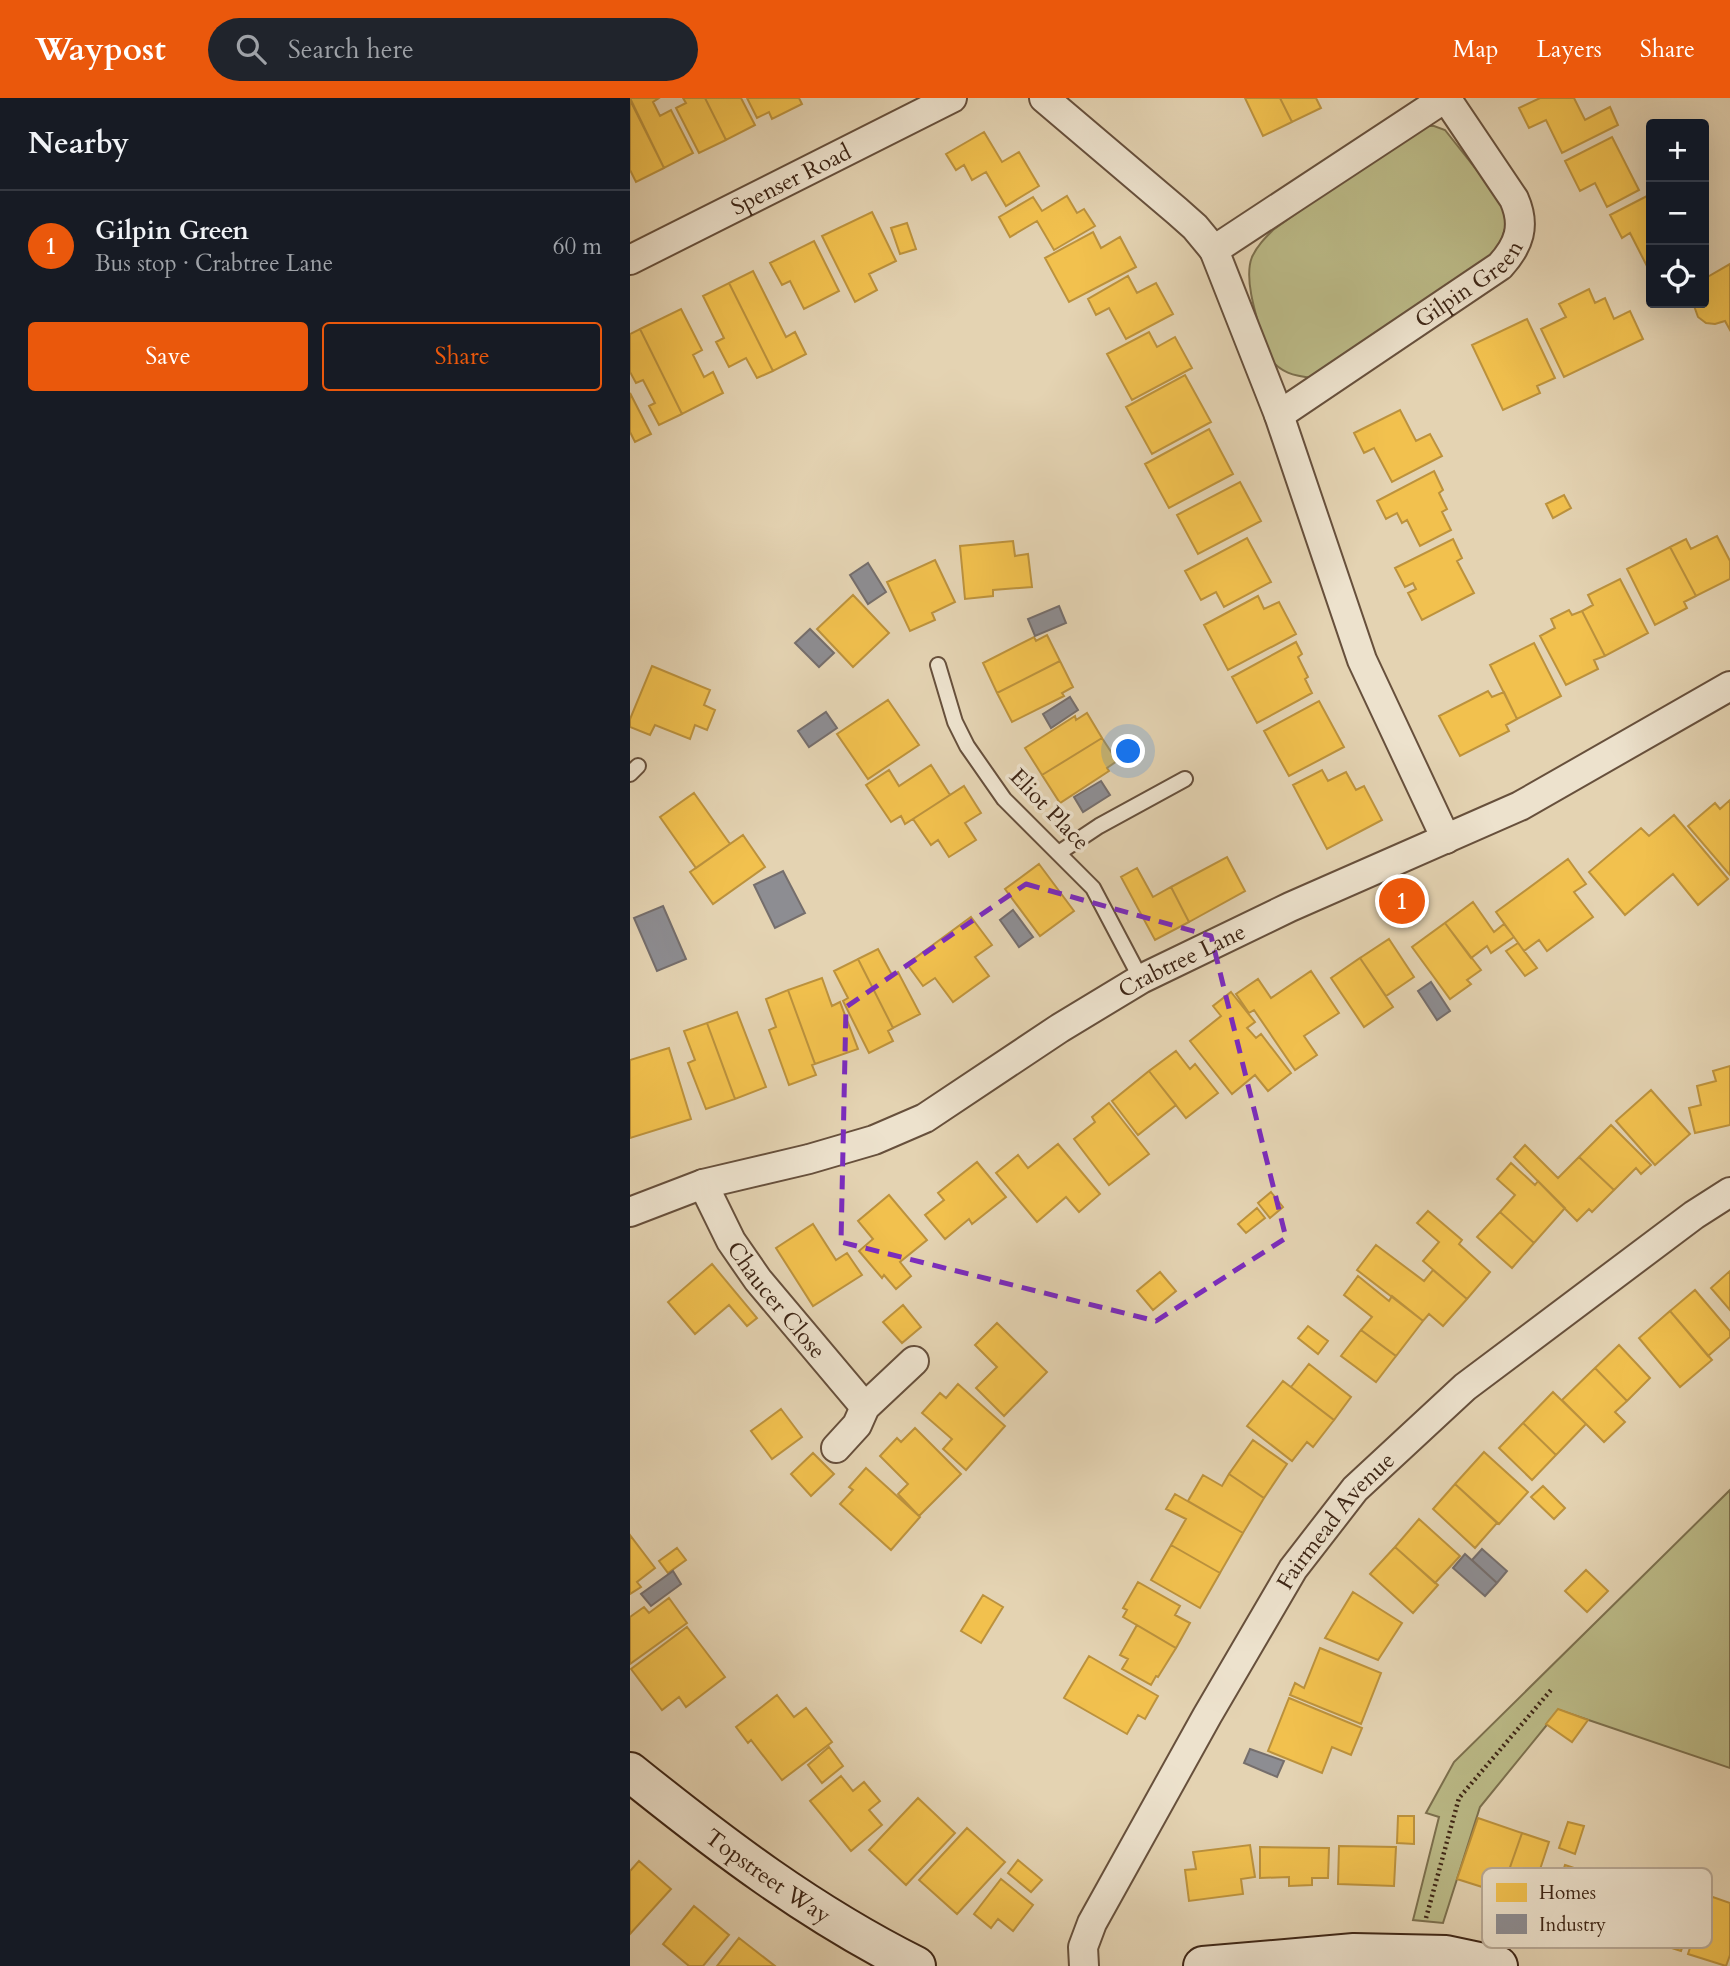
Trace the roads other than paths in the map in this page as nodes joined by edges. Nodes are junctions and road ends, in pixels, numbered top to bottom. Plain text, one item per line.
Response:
1 (952, 98) edge
2 (1044, 98) edge
3 (1445, 98) edge
4 (1214, 250) junction
5 (630, 260) edge
6 (1279, 415) junction
7 (938, 665) dead end
8 (1730, 686) edge
9 (1185, 779) dead end
10 (1446, 838) junction
11 (1060, 852) junction
12 (1141, 979) junction
13 (703, 1184) junction
14 (1730, 1192) edge
15 (630, 1212) edge
16 (914, 1360) dead end
17 (865, 1407) junction
18 (836, 1448) dead end
19 (630, 1772) edge
20 (916, 1966) edge
21 (1084, 1966) edge
22 (1203, 1966) edge
23 (1499, 1966) edge

1 - 5 street, Spenser Road
2 - 4 street
3 - 4 street, Gilpin Green
3 - 6 street, Gilpin Green
4 - 6 street
6 - 10 street
7 - 11 lane, Eliot Place
8 - 10 street, Crabtree Lane
9 - 11 lane
10 - 12 street, Crabtree Lane
11 - 12 lane, Eliot Place
12 - 13 street, Crabtree Lane
13 - 15 street, Crabtree Lane
13 - 17 street, Chaucer Close
14 - 21 street, Fairmead Avenue
16 - 17 street
17 - 18 street
19 - 20 street, Topstreet Way
22 - 23 street

